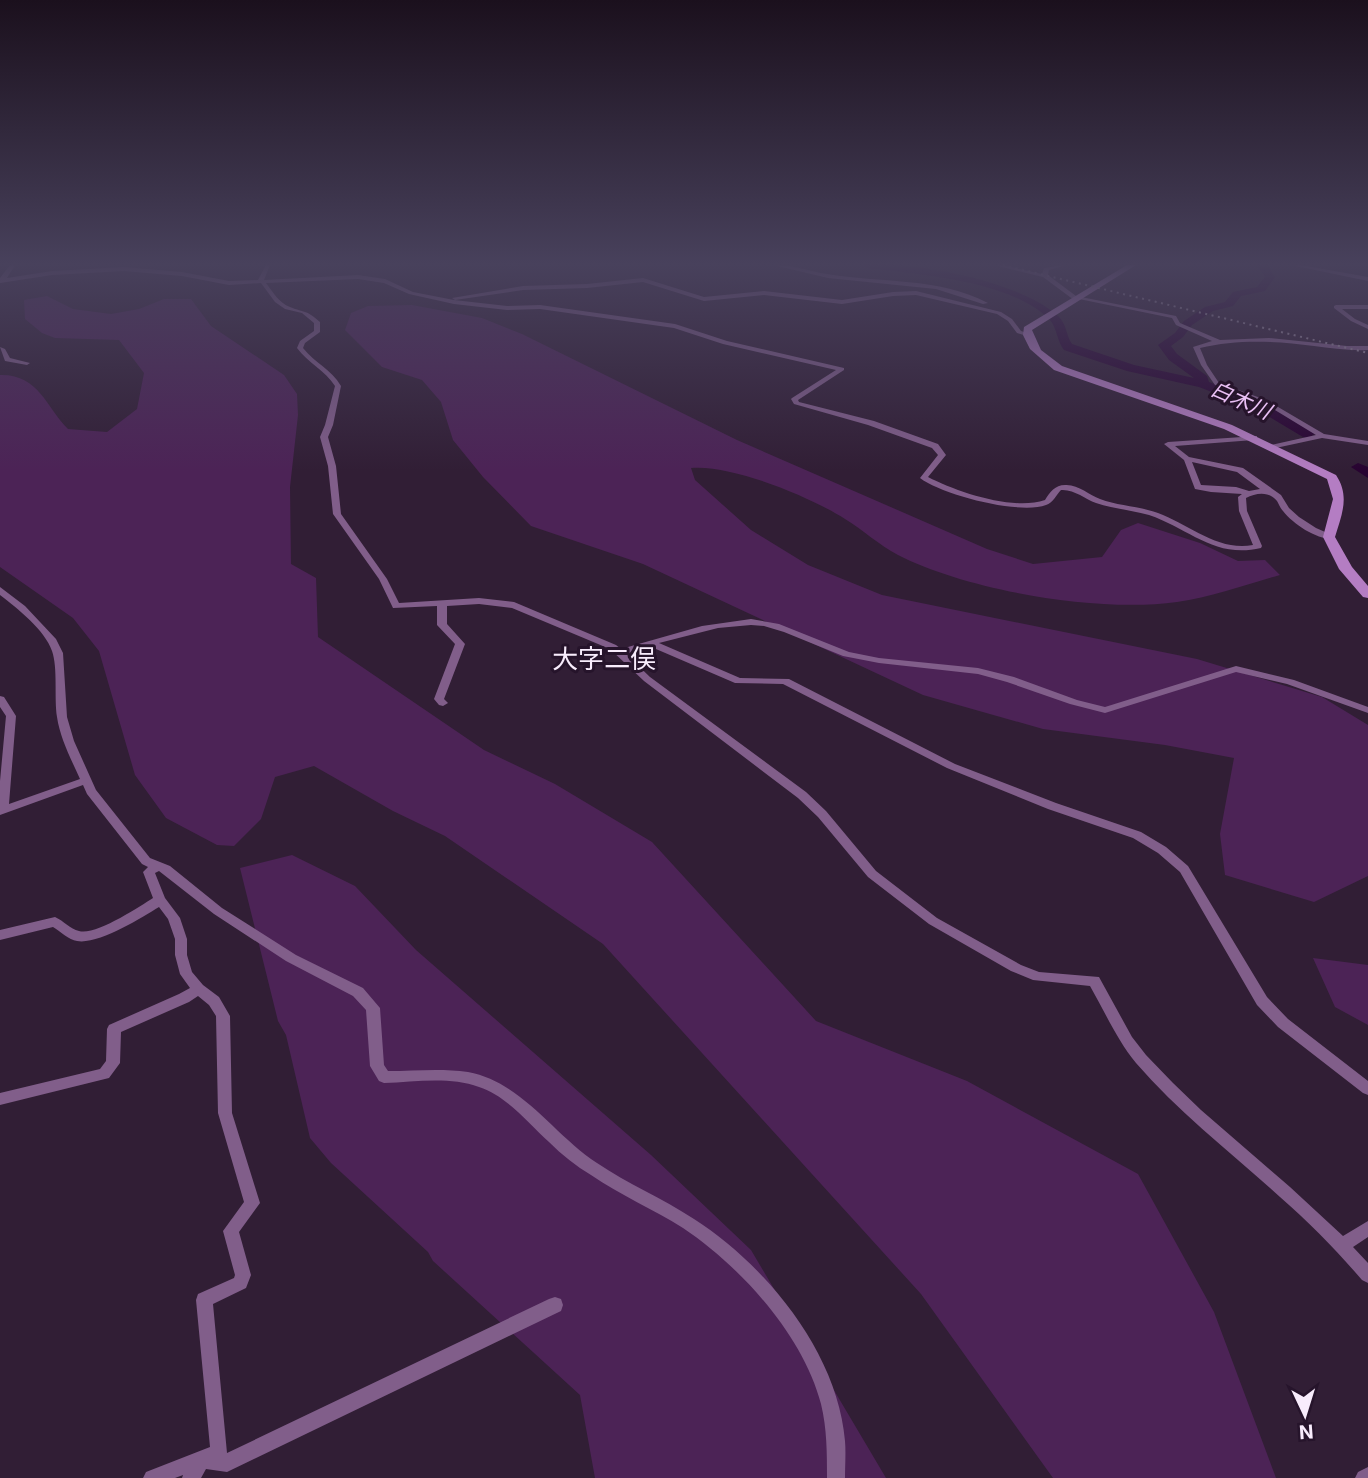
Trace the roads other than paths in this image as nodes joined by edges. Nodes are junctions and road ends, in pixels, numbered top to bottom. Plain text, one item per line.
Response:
1 (314, 334) edge
2 (698, 334) edge
3 (1028, 334) edge
4 (1197, 334) edge
5 (1220, 342) junction
6 (1368, 348) edge
7 (0, 349) edge
8 (27, 363) dead end
9 (1322, 436) junction
10 (1254, 438) junction
11 (1368, 443) edge
12 (1274, 447) junction
13 (1187, 459) junction
14 (1269, 492) junction
15 (1248, 493) junction
16 (1329, 537) junction
17 (0, 590) edge
18 (1368, 593) edge
19 (442, 603) junction
20 (650, 643) junction
21 (621, 652) junction
22 (0, 699) edge
23 (443, 704) dead end
24 (1368, 710) edge
25 (87, 780) junction
26 (2, 811) edge
27 (156, 867) junction
28 (160, 900) junction
29 (0, 935) edge
30 (198, 989) junction
31 (1368, 1089) edge
32 (0, 1099) edge
33 (1368, 1228) edge
34 (1343, 1244) junction
35 (1368, 1275) edge
36 (555, 1305) dead end
37 (201, 1459) junction
38 (152, 1478) edge
39 (191, 1478) edge
40 (836, 1478) edge

1 - 19 street
2 - 15 street
3 - 10 main road
4 - 5 street
5 - 6 street
5 - 9 street
7 - 8 street
9 - 11 street
9 - 12 street
10 - 12 main road
10 - 13 street
12 - 16 main road
13 - 14 street
13 - 15 street
14 - 15 street
14 - 16 street
16 - 18 main road
17 - 25 street
19 - 21 street
19 - 23 street
20 - 21 street
20 - 24 street
20 - 31 street
21 - 34 street
22 - 26 street
25 - 26 street
25 - 27 street
27 - 28 street
27 - 40 street
28 - 29 street
28 - 30 street
30 - 32 street
30 - 37 street
33 - 34 street
34 - 35 street
36 - 37 street
37 - 38 street
37 - 39 street

